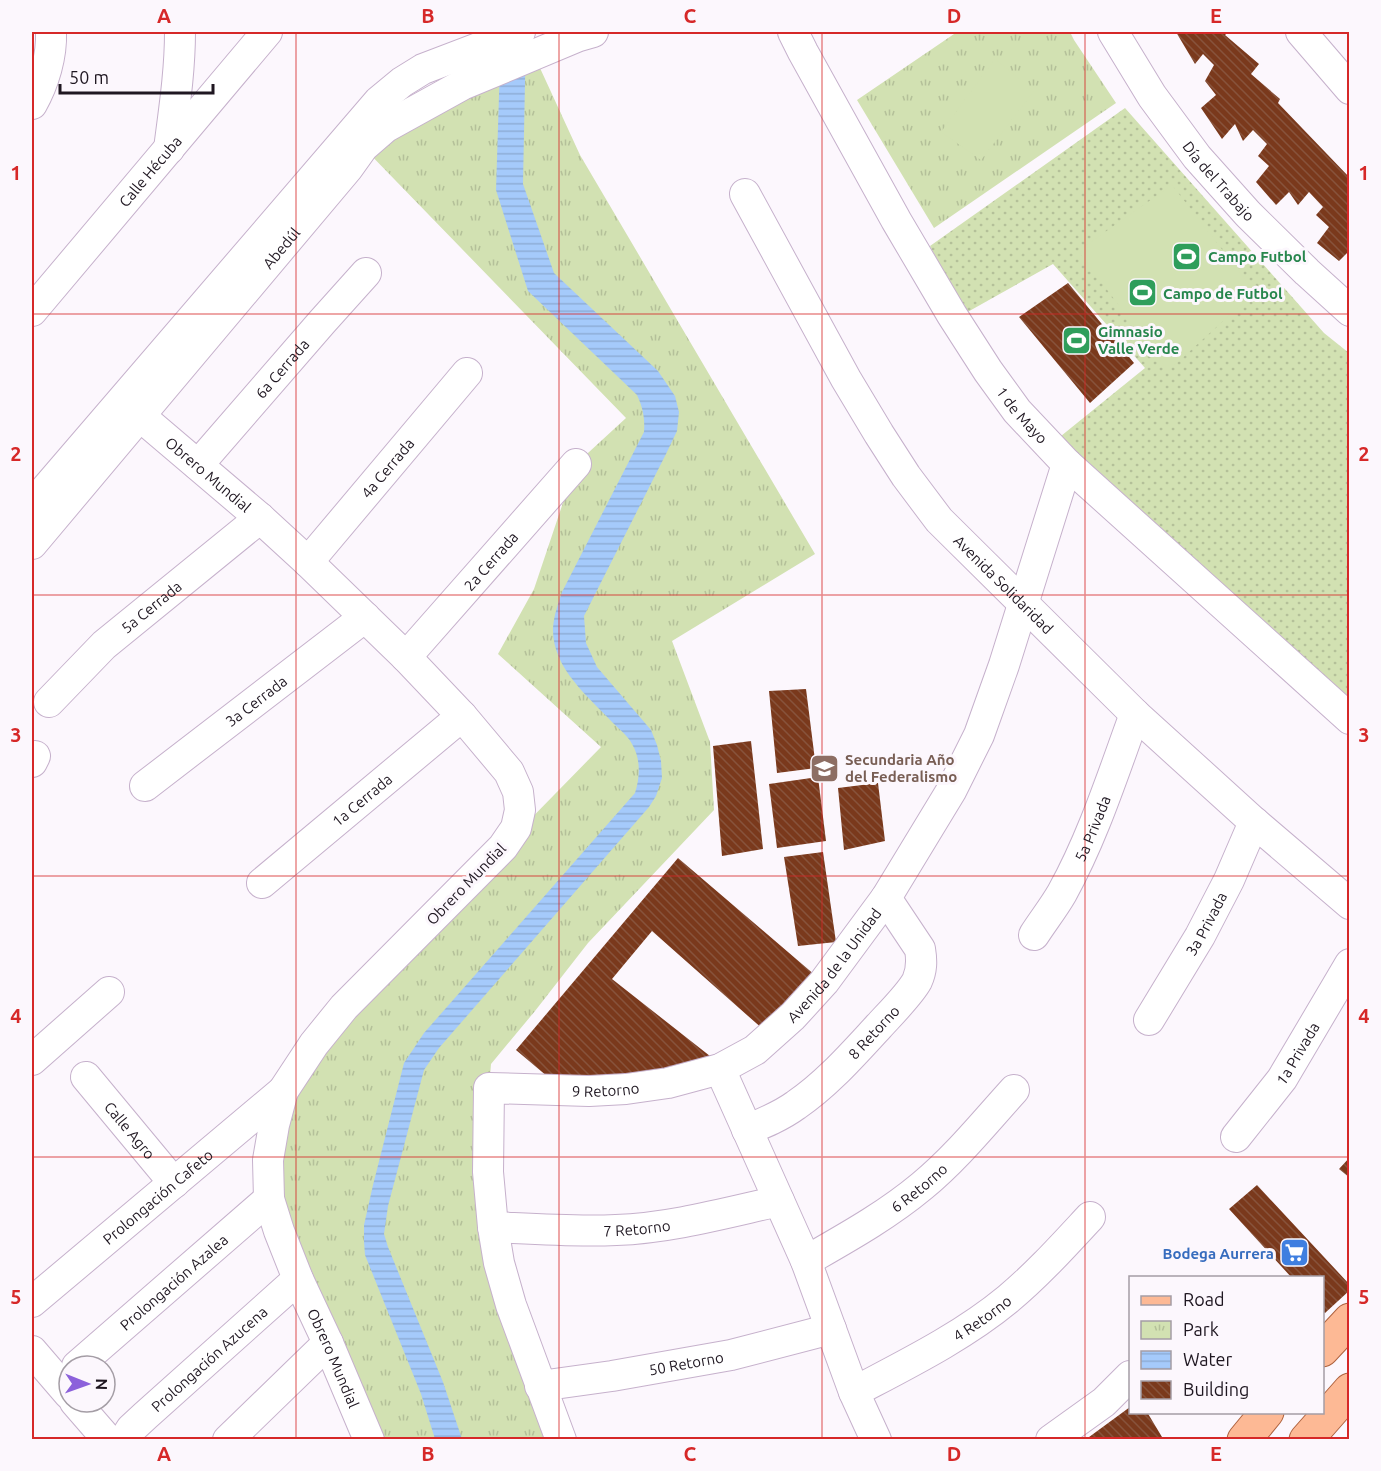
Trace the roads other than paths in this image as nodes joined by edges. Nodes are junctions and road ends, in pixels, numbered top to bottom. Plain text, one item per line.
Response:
1 (51, 32) edge
2 (180, 32) edge
3 (267, 32) edge
4 (520, 32) edge
5 (593, 32) edge
6 (770, 32) edge
7 (1113, 32) edge
8 (1301, 32) edge
9 (798, 42) edge
10 (448, 44) edge
11 (462, 85) junction
12 (1350, 89) edge
13 (32, 104) edge
14 (169, 149) junction
15 (745, 194) dead end
16 (366, 273) dead end
17 (32, 311) edge
18 (1350, 311) edge
19 (466, 373) dead end
20 (140, 416) junction
21 (576, 464) dead end
22 (1067, 464) junction
23 (198, 465) junction
24 (32, 505) edge
25 (260, 518) junction
26 (32, 544) edge
27 (308, 562) junction
28 (1023, 605) junction
29 (365, 617) junction
30 (405, 657) junction
31 (49, 702) dead end
32 (1135, 714) junction
33 (462, 716) junction
34 (1350, 719) edge
35 (145, 786) dead end
36 (1254, 822) junction
37 (262, 883) dead end
38 (886, 898) junction
39 (1350, 904) edge
40 (1034, 935) dead end
41 (1350, 964) edge
42 (109, 992) dead end
43 (1149, 1020) dead end
44 (32, 1060) edge
45 (720, 1069) junction
46 (86, 1077) dead end
47 (1014, 1090) dead end
48 (283, 1091) junction
49 (747, 1130) junction
50 (1236, 1137) dead end
51 (174, 1183) junction
52 (269, 1199) junction
53 (779, 1201) junction
54 (1090, 1217) dead end
55 (493, 1227) junction
56 (806, 1261) junction
57 (298, 1279) junction
58 (32, 1302) edge
59 (1350, 1320) edge
60 (831, 1329) junction
61 (328, 1343) junction
62 (1324, 1349) edge
63 (32, 1352) edge
64 (101, 1354) edge
65 (57, 1372) edge
66 (1129, 1378) edge
67 (540, 1386) junction
68 (1350, 1390) edge
69 (854, 1392) junction
70 (91, 1414) edge
71 (1267, 1414) edge
72 (108, 1440) edge
73 (124, 1440) edge
74 (228, 1440) edge
75 (369, 1440) edge
76 (561, 1440) edge
77 (876, 1440) edge
78 (1051, 1440) edge
79 (1244, 1440) edge
80 (1306, 1440) edge

1 - 13 street
2 - 14 street
3 - 14 street, Calle Hécuba
4 - 10 street, Abedúl
5 - 11 street, Abedúl
6 - 9 street
7 - 18 street, Día del Trabajo
8 - 12 street
9 - 22 street, 1 de Mayo
10 - 11 street
10 - 24 street, Abedúl
11 - 20 street, Abedúl
14 - 17 street, Calle Hécuba
15 - 28 street, Avenida Solidaridad
16 - 23 street, 6a Cerrada
19 - 27 street, 4a Cerrada
20 - 23 street, Obrero Mundial
20 - 26 street, Abedúl
21 - 30 street, 2a Cerrada
22 - 28 street, Avenida de la Unidad
22 - 34 street, 1 de Mayo
23 - 25 street, Obrero Mundial
25 - 27 street, Obrero Mundial
25 - 31 street, 5a Cerrada
27 - 29 street, Obrero Mundial
28 - 32 street, Avenida Solidaridad
28 - 38 street, Avenida de la Unidad
29 - 30 street, Obrero Mundial
29 - 35 street, 3a Cerrada
30 - 33 street, Obrero Mundial
32 - 36 street, Avenida Solidaridad
32 - 40 street, 5a Privada
33 - 37 street, 1a Cerrada
33 - 48 street, Obrero Mundial
36 - 39 street, Avenida Solidaridad
36 - 43 street, 3a Privada
38 - 45 street, Avenida de la Unidad
38 - 49 street, 8 Retorno
41 - 50 street, 1a Privada
42 - 44 street
45 - 49 street
45 - 55 street, 9 Retorno
46 - 51 street, Calle Agro
47 - 56 street, 6 Retorno
48 - 51 street, Prolongación Cafeto
48 - 52 street, Obrero Mundial
49 - 53 street
51 - 58 street, Prolongación Cafeto
52 - 57 street, Obrero Mundial
52 - 64 street, Prolongación Azalea
53 - 55 street, 7 Retorno
53 - 56 street
54 - 69 street, 4 Retorno
55 - 67 street
56 - 60 street
57 - 61 street, Obrero Mundial
57 - 73 street, Prolongación Azucena
59 - 62 main road
60 - 67 street, 50 Retorno
60 - 69 street
61 - 74 street
61 - 75 street, Obrero Mundial
63 - 65 street
66 - 78 street
67 - 76 street
68 - 80 main road
69 - 77 street
70 - 72 street
71 - 79 main road

